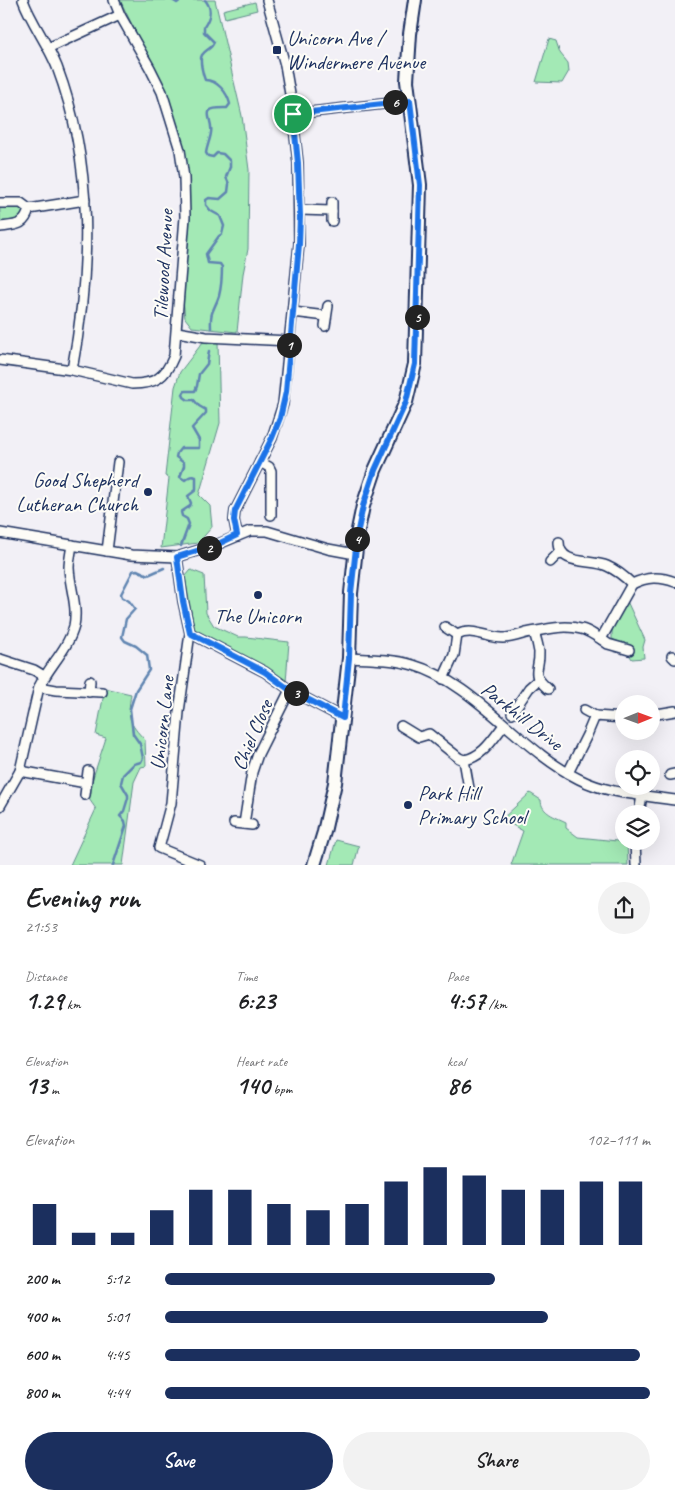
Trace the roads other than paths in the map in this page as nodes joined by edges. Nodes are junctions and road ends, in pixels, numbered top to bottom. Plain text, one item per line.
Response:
1 (23, 0) edge
2 (114, 0) edge
3 (415, 0) edge
4 (271, 1) edge
5 (120, 15) junction
6 (48, 48) junction
7 (410, 101) junction
8 (293, 114) junction
9 (85, 200) junction
10 (0, 203) edge
11 (28, 209) junction
12 (300, 210) junction
13 (332, 211) dead end
14 (0, 227) edge
15 (328, 306) dead end
16 (293, 312) junction
17 (326, 316) junction
18 (325, 326) dead end
19 (177, 332) junction
20 (290, 341) junction
21 (0, 360) edge
22 (72, 370) junction
23 (118, 462) dead end
24 (260, 462) junction
25 (271, 515) dead end
26 (0, 533) edge
27 (237, 535) junction
28 (559, 542) dead end
29 (72, 545) junction
30 (107, 551) junction
31 (354, 554) junction
32 (562, 554) junction
33 (173, 557) junction
34 (550, 562) dead end
35 (675, 582) edge
36 (632, 584) junction
37 (446, 627) dead end
38 (534, 632) junction
39 (190, 633) junction
40 (457, 635) junction
41 (601, 640) junction
42 (629, 650) dead end
43 (349, 658) junction
44 (0, 659) edge
45 (44, 676) junction
46 (443, 679) junction
47 (538, 680) junction
48 (90, 681) dead end
49 (39, 687) junction
50 (548, 689) dead end
51 (290, 690) junction
52 (89, 692) junction
53 (102, 692) dead end
54 (584, 710) dead end
55 (512, 712) dead end
56 (675, 712) edge
57 (660, 713) edge
58 (595, 716) junction
59 (615, 717) edge
60 (343, 718) junction
61 (504, 725) junction
62 (402, 726) dead end
63 (464, 760) junction
64 (88, 771) dead end
65 (568, 773) junction
66 (18, 775) junction
67 (86, 784) junction
68 (615, 790) edge
69 (470, 794) dead end
70 (3, 795) edge
71 (85, 795) dead end
72 (642, 795) joint
73 (675, 800) edge
74 (640, 805) edge
75 (0, 806) edge
76 (243, 824) dead end
77 (635, 850) edge
78 (200, 865) edge
79 (314, 865) edge
80 (636, 865) edge

1 - 6 street
2 - 5 street, Tilewood Avenue
3 - 7 street
4 - 8 street
5 - 6 street
5 - 19 street, Tilewood Avenue
6 - 9 street
7 - 8 street
7 - 31 street
8 - 12 street
9 - 11 street
9 - 22 street
10 - 11 street
11 - 14 street
12 - 13 street
12 - 16 street
15 - 17 street
16 - 17 street
16 - 20 street
17 - 18 street
19 - 20 street
19 - 22 street, Tilewood Avenue
20 - 24 street
21 - 22 street, Tilewood Avenue
23 - 30 street
24 - 25 street
24 - 27 street
26 - 29 street
27 - 31 street
27 - 33 street
28 - 32 street
29 - 30 street
29 - 45 street
30 - 33 street
31 - 43 street
32 - 34 street
32 - 36 street
33 - 39 street, Unicorn Lane
35 - 36 street
36 - 41 street
37 - 40 street
38 - 40 street
38 - 41 street
38 - 47 street
39 - 51 street
39 - 78 street, Unicorn Lane
40 - 46 street
41 - 42 street
43 - 46 street, Parkhill Drive
43 - 60 street
44 - 45 street
45 - 49 street
46 - 61 street, Parkhill Drive
47 - 50 street
47 - 55 street
48 - 52 street
49 - 52 street
49 - 66 street
51 - 60 street
51 - 76 street, Chiel Close
52 - 53 street
54 - 58 street
56 - 57 street
58 - 59 street
58 - 65 street
60 - 79 street
61 - 63 street
61 - 65 street, Parkhill Drive
62 - 63 street
63 - 69 street
64 - 67 street
65 - 68 street, Parkhill Drive
66 - 67 street
66 - 70 street
67 - 71 street
70 - 75 street
72 - 73 street, Parkhill Drive
72 - 74 street
77 - 80 street

